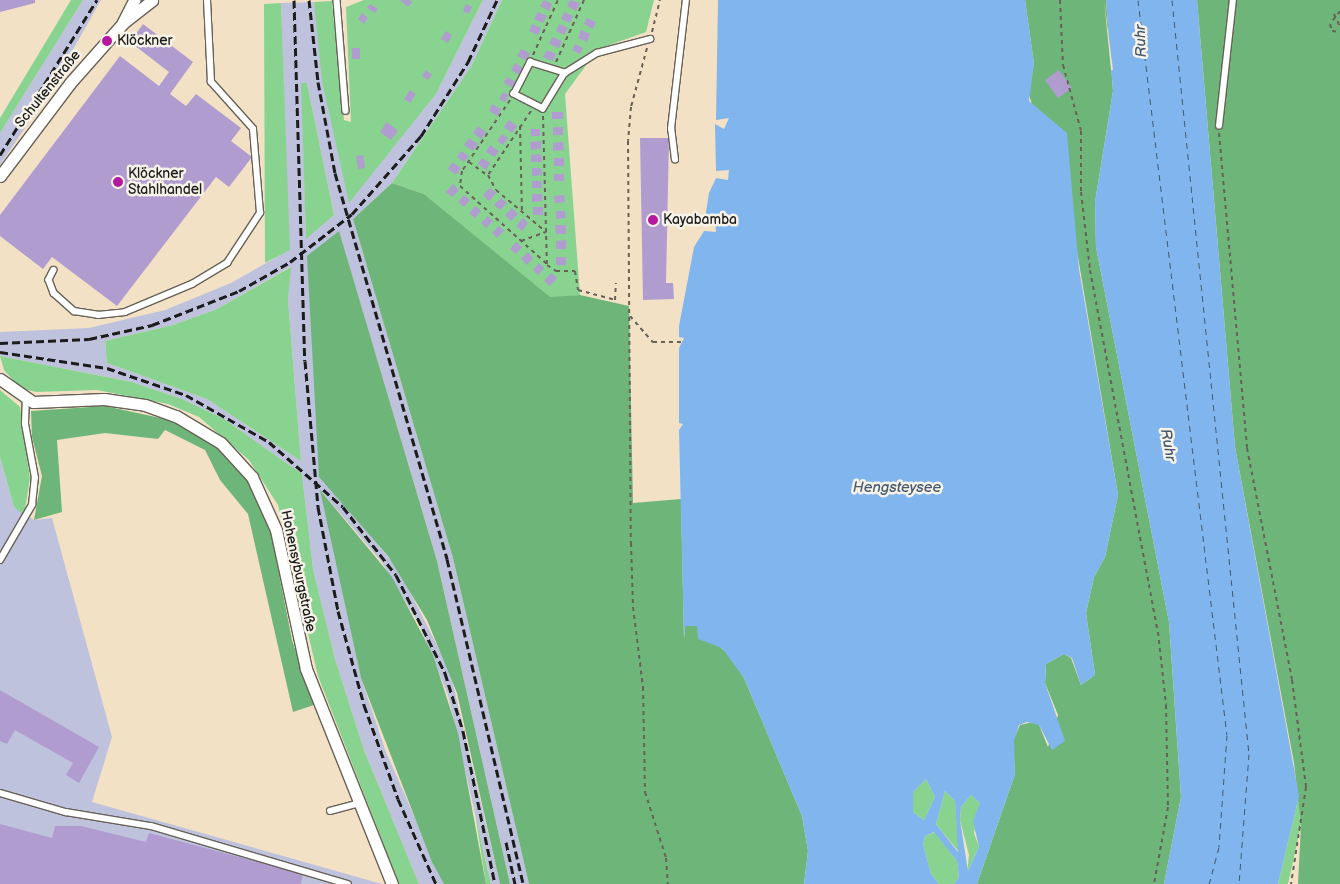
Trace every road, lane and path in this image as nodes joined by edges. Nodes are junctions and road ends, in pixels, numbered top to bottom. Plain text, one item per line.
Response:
1 (134, 0) edge
2 (152, 0) edge
3 (207, 0) edge
4 (337, 0) edge
5 (558, 0) edge
6 (584, 0) edge
7 (660, 0) edge
8 (686, 0) edge
9 (1060, 0) edge
10 (1233, 0) edge
11 (1340, 11) edge
12 (1334, 14) junction
13 (123, 23) junction
14 (1340, 27) edge
15 (1340, 32) edge
16 (650, 39) junction
17 (530, 62) junction
18 (553, 69) junction
19 (565, 73) junction
20 (514, 94) junction
21 (533, 107) junction
22 (543, 109) junction
23 (346, 111) dead end
24 (520, 126) junction
25 (1219, 126) joint
26 (674, 160) dead end
27 (469, 162) junction
28 (488, 175) junction
29 (0, 176) edge
30 (522, 212) junction
31 (546, 232) junction
32 (521, 241) junction
33 (547, 265) junction
34 (54, 270) dead end
35 (616, 283) dead end
36 (630, 315) junction
37 (683, 342) dead end
38 (0, 379) edge
39 (26, 400) junction
40 (0, 560) edge
41 (0, 793) edge
42 (360, 803) junction
43 (330, 811) dead end
44 (348, 884) edge
45 (392, 884) edge
46 (668, 884) edge
47 (1154, 884) edge
48 (1290, 884) edge

1 - 13 street, Schultenstraße
2 - 13 street, Schultenstraße
3 - 34 lane
4 - 23 lane
5 - 17 path
6 - 18 path
7 - 16 path
8 - 26 lane
9 - 47 path
10 - 25 lane
11 - 12 path
12 - 14 path
12 - 15 path
13 - 29 street, Schultenstraße
16 - 19 lane
16 - 36 path
17 - 18 lane
17 - 20 lane
18 - 19 lane
19 - 22 lane
20 - 21 lane
20 - 27 path
21 - 22 lane
21 - 24 path
22 - 31 path
24 - 28 path
24 - 30 path
25 - 48 path
27 - 28 path
27 - 32 path
28 - 30 path
30 - 31 path
31 - 32 path
31 - 33 path
32 - 33 path
33 - 35 path
36 - 37 path
36 - 46 path
38 - 39 street
39 - 40 lane
39 - 42 street, Hohensyburgstraße
41 - 44 lane
42 - 43 lane
42 - 45 street, Hohensyburgstraße

